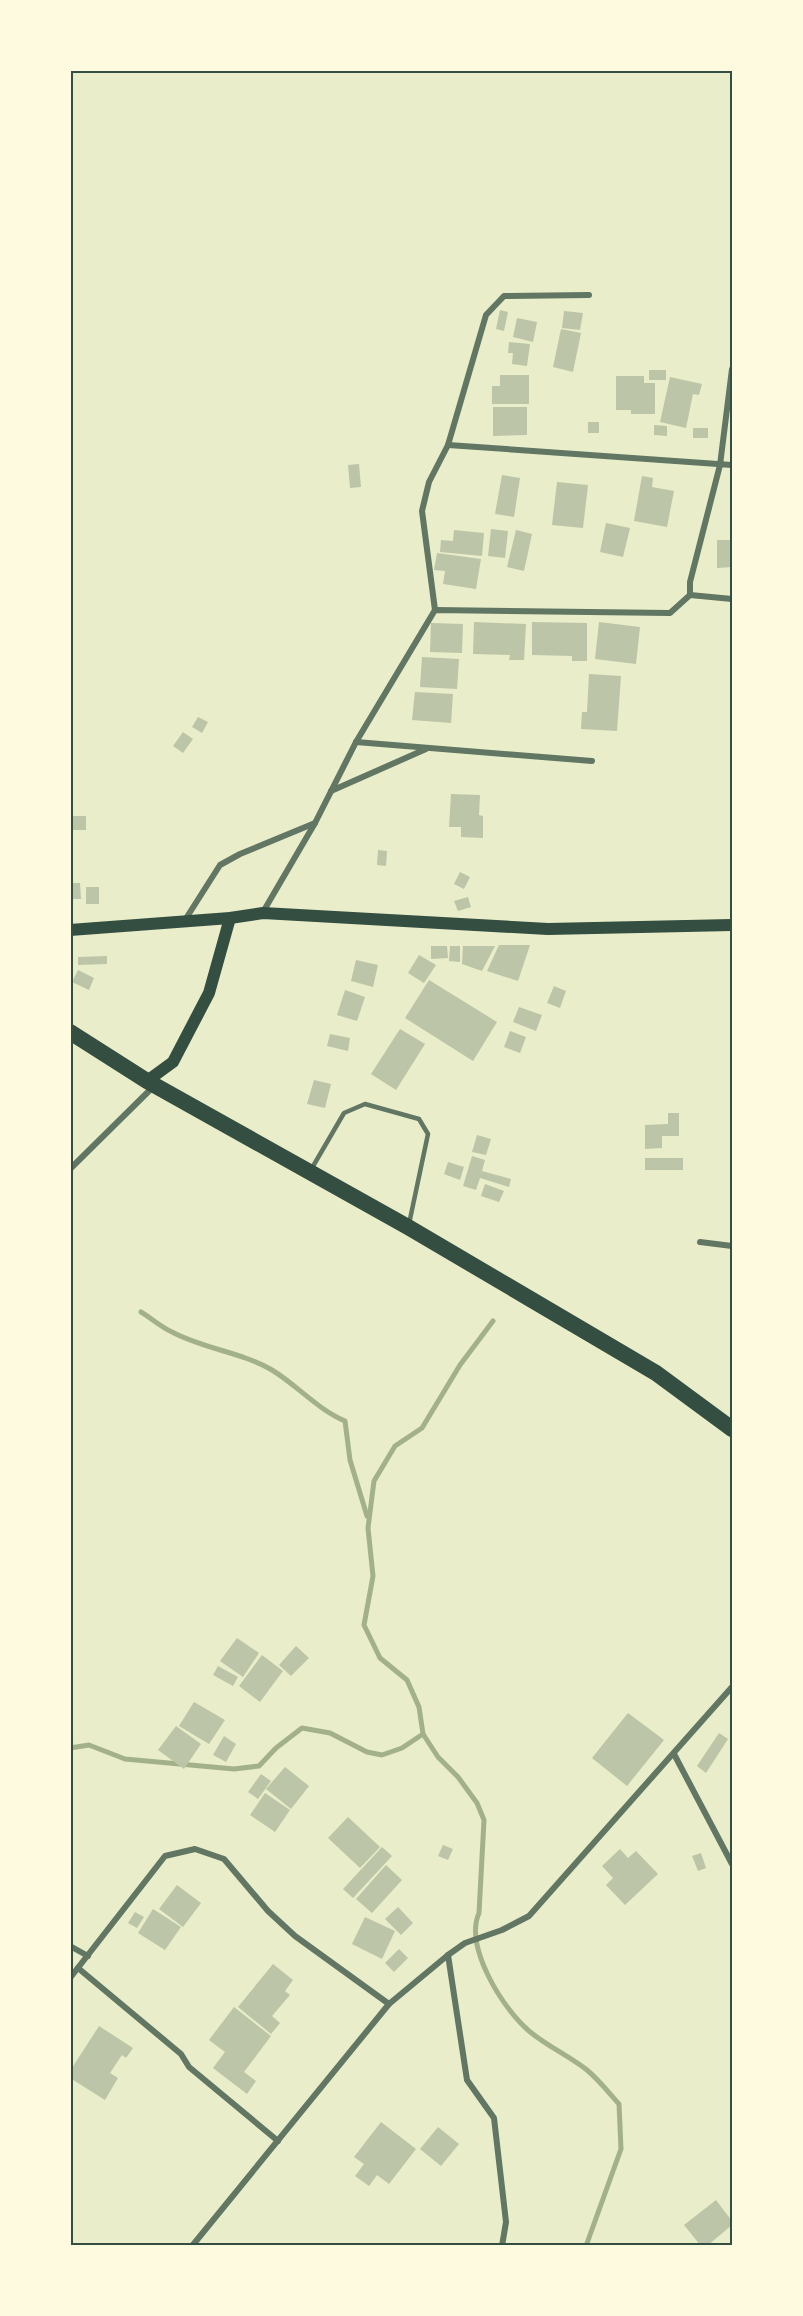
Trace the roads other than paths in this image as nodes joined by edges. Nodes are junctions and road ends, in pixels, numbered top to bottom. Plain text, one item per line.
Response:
1 (589, 295) dead end
2 (732, 369) edge
3 (448, 445) junction
4 (720, 465) junction
5 (732, 465) edge
6 (690, 595) junction
7 (732, 599) edge
8 (435, 610) junction
9 (356, 742) junction
10 (429, 748) junction
11 (592, 761) dead end
12 (331, 792) junction
13 (315, 823) junction
14 (263, 913) junction
15 (230, 918) junction
16 (185, 921) junction
17 (732, 926) edge
18 (70, 930) edge
19 (70, 1032) edge
20 (151, 1082) junction
21 (70, 1169) edge
22 (310, 1172) junction
23 (408, 1227) junction
24 (700, 1242) dead end
25 (732, 1246) edge
26 (732, 1428) edge
27 (732, 1687) edge
28 (674, 1754) junction
29 (732, 1864) edge
30 (70, 1946) edge
31 (448, 1955) junction
32 (88, 1956) junction
33 (78, 1968) junction
34 (70, 1978) edge
35 (389, 2004) junction
36 (278, 2140) junction
37 (192, 2246) edge
38 (502, 2246) edge

1 - 3 street
2 - 4 street
3 - 4 street
3 - 8 street
4 - 5 street
4 - 6 street
6 - 7 street
6 - 8 street
8 - 9 street
9 - 10 street
9 - 12 street
10 - 11 street
10 - 12 street
12 - 13 street
13 - 14 street
13 - 16 street
14 - 15 main road
14 - 17 main road
15 - 16 main road
15 - 20 main road
16 - 18 main road
19 - 20 highway
20 - 21 street
20 - 22 highway
22 - 23 highway
22 - 23 lane
23 - 26 highway
24 - 25 street
27 - 28 street
28 - 29 street
28 - 31 street
30 - 32 street
31 - 35 street
31 - 38 street
32 - 33 street
32 - 35 street
33 - 34 street
33 - 36 street
35 - 36 street
36 - 37 street

